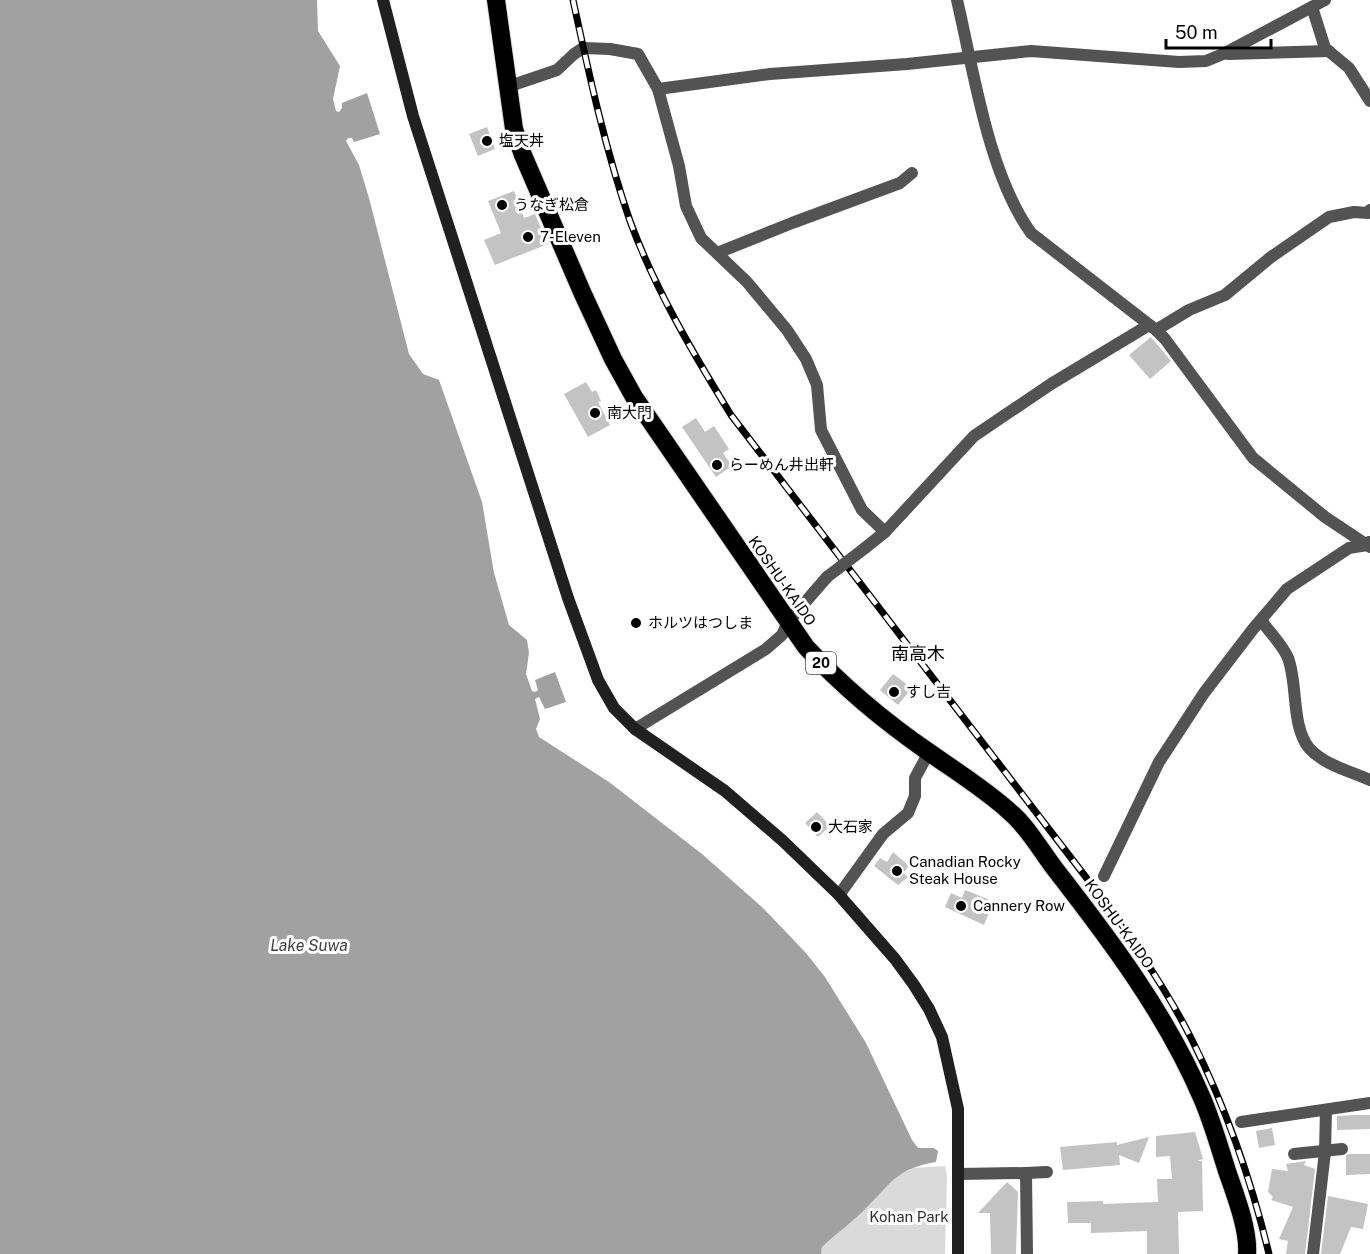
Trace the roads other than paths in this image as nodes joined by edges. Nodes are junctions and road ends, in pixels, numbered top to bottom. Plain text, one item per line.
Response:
1 (383, 0) edge
2 (496, 0) edge
3 (957, 0) edge
4 (1325, 0) edge
5 (1312, 7) junction
6 (1329, 51) junction
7 (1224, 54) junction
8 (970, 56) junction
9 (507, 87) junction
10 (658, 88) junction
11 (1370, 101) edge
12 (912, 173) dead end
13 (1370, 210) edge
14 (717, 253) junction
15 (1153, 327) junction
16 (885, 531) junction
17 (1369, 544) edge
18 (1261, 620) junction
19 (788, 622) junction
20 (635, 729) junction
21 (929, 752) junction
22 (1370, 780) edge
23 (1104, 876) dead end
24 (839, 895) junction
25 (1370, 1103) edge
26 (1326, 1110) junction
27 (1241, 1122) dead end
28 (1342, 1149) dead end
29 (1325, 1152) junction
30 (1294, 1154) dead end
31 (1047, 1172) dead end
32 (1026, 1173) junction
33 (958, 1174) junction
34 (958, 1254) edge
35 (1027, 1254) edge
36 (1247, 1254) edge
37 (1313, 1254) edge

1 - 20 street
2 - 9 highway, KOSHU-KAIDO / 20
3 - 8 street
4 - 5 street
5 - 6 street
5 - 7 street
6 - 7 street
6 - 11 street
7 - 8 street
8 - 10 street
8 - 15 street
9 - 10 street
9 - 19 highway, KOSHU-KAIDO / 20
10 - 14 street
12 - 14 street
13 - 15 street
14 - 16 street
15 - 16 street
15 - 17 street
16 - 19 street, bridge
17 - 18 street
18 - 22 street
18 - 23 street
19 - 20 street
19 - 21 highway, KOSHU-KAIDO / 20
20 - 24 street
21 - 24 street
21 - 36 highway, KOSHU-KAIDO / 20
24 - 33 street
25 - 26 street
26 - 27 street
26 - 29 street
28 - 29 street
29 - 30 street
29 - 37 street
31 - 32 street
32 - 33 street
32 - 35 street
33 - 34 street

